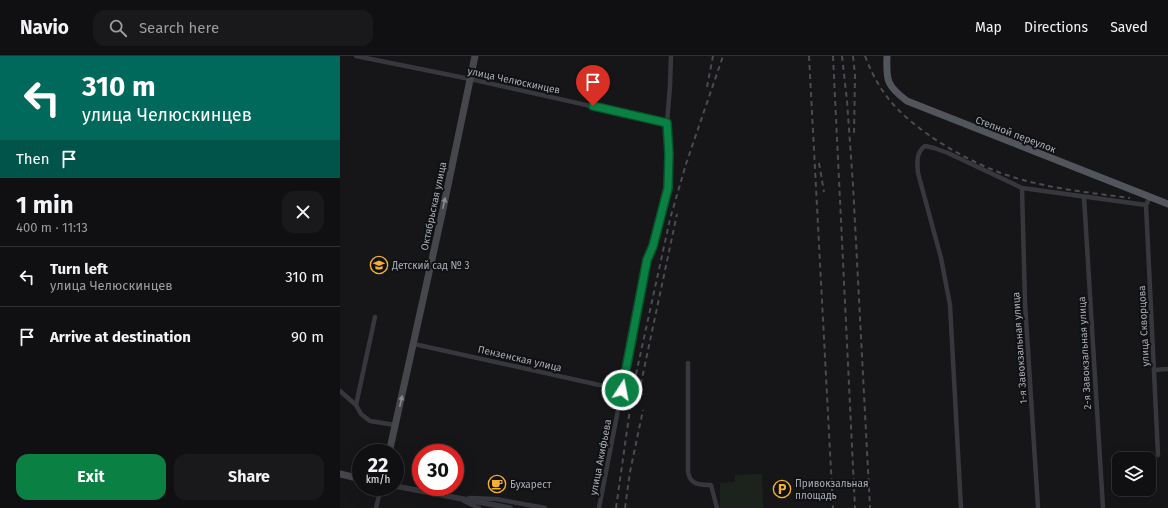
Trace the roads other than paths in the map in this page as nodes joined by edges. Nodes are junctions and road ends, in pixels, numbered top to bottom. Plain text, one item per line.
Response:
1 (356, 56) edge
2 (475, 56) edge
3 (671, 56) edge
4 (887, 56) edge
5 (470, 79) junction
6 (667, 123) junction
7 (1022, 188) junction
8 (1084, 197) junction
9 (1150, 197) junction
10 (1168, 204) edge
11 (1146, 205) junction
12 (375, 316) dead end
13 (414, 344) junction
14 (688, 363) dead end
15 (1168, 369) edge
16 (1154, 370) junction
17 (622, 390) junction
18 (340, 391) edge
19 (356, 405) junction
20 (395, 425) junction
21 (391, 444) edge
22 (1158, 455) dead end
23 (340, 474) edge
24 (352, 477) edge
25 (404, 488) edge
26 (379, 496) edge
27 (459, 498) junction
28 (376, 508) edge
29 (479, 508) edge
30 (510, 508) edge
31 (545, 508) edge
32 (599, 508) edge
33 (717, 508) edge
34 (961, 508) edge
35 (1038, 508) edge
36 (1103, 508) edge

1 - 5 street, улица Челюскинцев
2 - 5 main road, Октябрьская улица
3 - 6 street, улица Акифьева
4 - 9 main road, Степной переулок
5 - 6 street, улица Челюскинцев
13 -> 5 main road, Октябрьская улица
6 - 17 street, улица Акифьева
7 - 8 street
7 - 34 street
7 - 35 street, 1-я Завокзальная улица
8 - 11 street
8 - 36 street, 2-я Завокзальная улица
9 - 10 main road, Степной переулок
9 - 11 street, улица Скворцова
11 - 16 street, улица Скворцова
12 - 19 street
13 - 17 street, Пензенская улица
20 -> 13 main road, Октябрьская улица
14 - 33 street
15 - 16 street
16 - 22 street, улица Скворцова
17 - 32 street, улица Акифьева
18 - 19 street
19 - 20 street
20 - 21 main road, Октябрьская улица
23 - 24 main road
25 - 27 street
26 - 28 street
27 - 29 street
27 - 30 street
27 - 31 street

